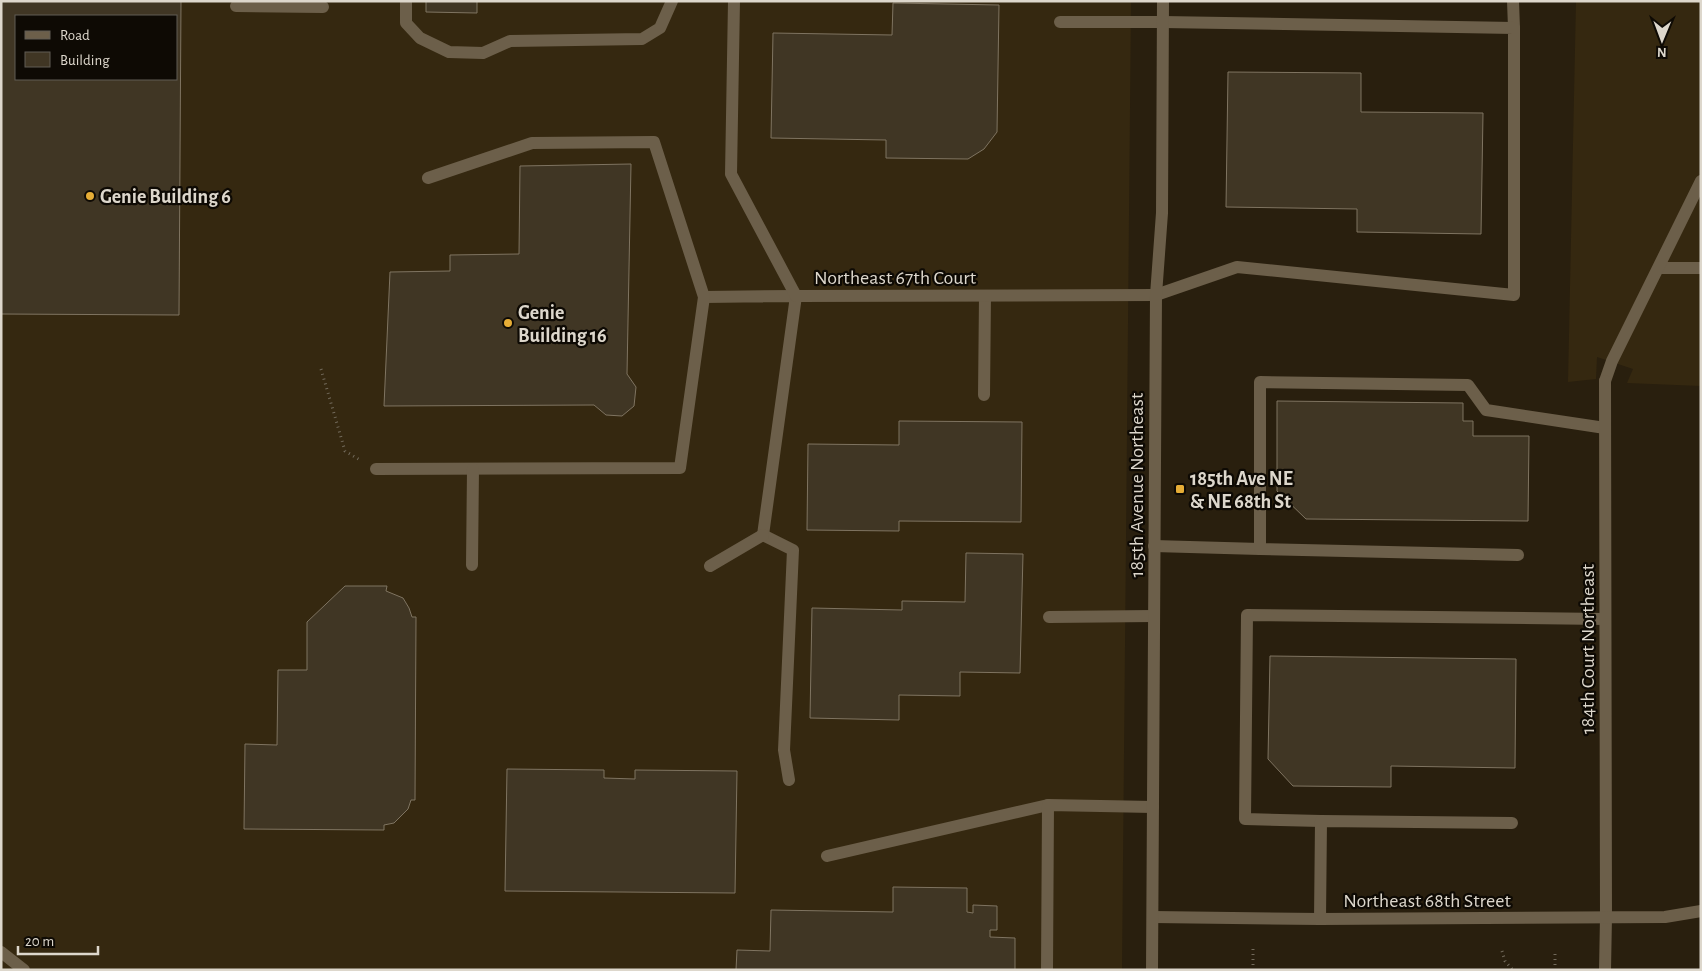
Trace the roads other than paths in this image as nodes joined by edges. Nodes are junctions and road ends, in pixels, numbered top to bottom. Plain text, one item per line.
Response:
1 (406, 1) edge
2 (672, 1) edge
3 (734, 1) edge
4 (1163, 1) edge
5 (1513, 1) edge
6 (236, 6) dead end
7 (323, 7) dead end
8 (1060, 22) dead end
9 (1163, 22) junction
10 (1514, 28) junction
11 (428, 178) dead end
12 (1701, 181) edge
13 (1659, 268) junction
14 (1701, 268) edge
15 (1156, 295) junction
16 (796, 296) junction
17 (985, 296) junction
18 (704, 297) junction
19 (984, 395) dead end
20 (1605, 428) junction
21 (376, 469) road end
22 (473, 469) junction
23 (763, 535) junction
24 (1154, 546) junction
25 (1260, 549) junction
26 (1518, 555) dead end
27 (472, 565) dead end
28 (710, 566) dead end
29 (1154, 616) junction
30 (1049, 617) dead end
31 (1605, 619) junction
32 (789, 780) dead end
33 (1048, 805) junction
34 (1153, 807) junction
35 (1321, 820) junction
36 (1512, 822) dead end
37 (827, 856) dead end
38 (1701, 911) edge
39 (1606, 917) junction
40 (1153, 918) junction
41 (1320, 919) junction
42 (1, 952) edge
43 (24, 970) edge
44 (1047, 970) edge
45 (1152, 970) edge
46 (1605, 970) edge

1 - 2 street
3 - 16 street, Northeast 67th Court
4 - 9 street, 185th Avenue Northeast
5 - 10 street
6 - 7 street
8 - 9 street
9 - 10 street
9 - 15 street, 185th Avenue Northeast
10 - 15 street, Northeast 67th Court
11 - 18 street
12 - 13 street
13 - 14 street
13 - 20 street, 184th Court Northeast
15 - 17 street, Northeast 67th Court
15 - 24 street, 185th Avenue Northeast
16 - 17 street, Northeast 67th Court
16 - 18 street
16 - 23 street
17 - 19 street
18 - 22 street
20 - 25 street
20 - 31 street, 184th Court Northeast
21 - 22 street
22 - 27 street
23 - 28 street
23 - 32 street
24 - 25 street
24 - 29 street, 185th Avenue Northeast
25 - 26 street
29 - 30 street
29 - 34 street, 185th Avenue Northeast
31 - 35 street
31 - 39 street, 184th Court Northeast
33 - 34 street
33 - 37 street
33 - 44 street
34 - 40 street, 185th Avenue Northeast
35 - 36 street
35 - 41 street
38 - 39 street, Northeast 68th Street
39 - 41 street, Northeast 68th Street
39 - 46 street, 184th Court Northeast
40 - 41 street, Northeast 68th Street
40 - 45 street, 185th Avenue Northeast
42 - 43 street

